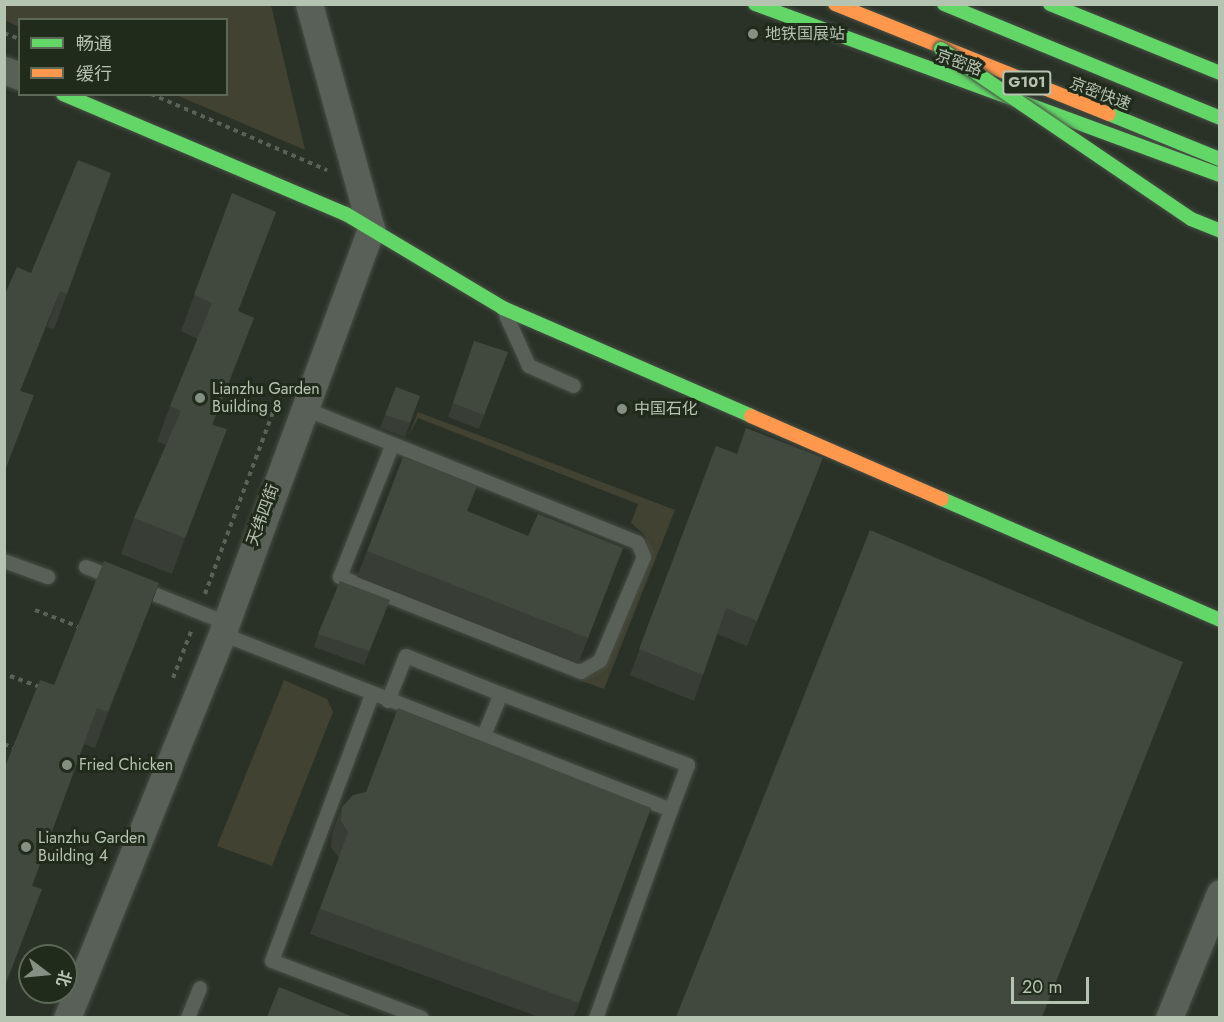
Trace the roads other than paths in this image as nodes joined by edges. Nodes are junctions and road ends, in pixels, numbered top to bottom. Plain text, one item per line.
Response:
1 (309, 4) edge
2 (755, 4) edge
3 (835, 4) edge
4 (944, 4) edge
5 (1050, 4) edge
6 (941, 49) junction
7 (1220, 73) edge
8 (68, 96) edge
9 (1220, 118) edge
10 (1220, 159) edge
11 (1220, 175) edge
12 (371, 229) junction
13 (1220, 231) edge
14 (503, 308) junction
15 (574, 386) dead end
16 (303, 408) junction
17 (392, 446) junction
18 (4, 561) edge
19 (86, 567) dead end
20 (48, 577) dead end
21 (1220, 620) edge
22 (223, 628) junction
23 (501, 693) junction
24 (372, 695) junction
25 (388, 701) junction
26 (483, 738) junction
27 (671, 810) junction
28 (1220, 893) edge
29 (200, 988) dead end
30 (190, 1016) edge
31 (67, 1017) edge
32 (422, 1017) edge
33 (596, 1017) edge
34 (1169, 1017) edge

1 - 12 street
2 - 11 main road, 京密路 / G101
3 - 6 main road, 京密快速 / G101
4 - 9 main road, 京密快速 / G101
5 - 7 main road
6 - 10 main road, 京密快速 / G101, bridge
6 - 13 main road, bridge
8 - 12 main road
12 - 14 main road
12 - 16 street, 天纬四街
14 - 15 lane
14 - 21 main road
16 - 17 lane
16 - 22 street, 天纬四街
17 - 17 lane
18 - 20 lane
19 - 22 lane
22 - 24 lane
22 - 31 street, 天纬四街
23 - 25 lane
23 - 26 lane
23 - 27 lane
24 - 25 lane
24 - 32 lane
25 - 26 lane
26 - 27 lane
27 - 33 lane
28 - 34 street
29 - 30 lane

